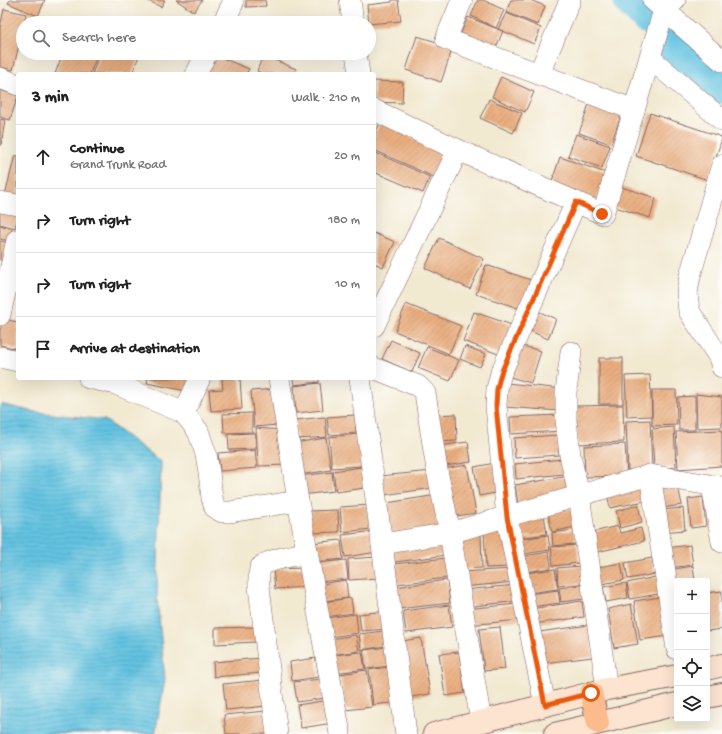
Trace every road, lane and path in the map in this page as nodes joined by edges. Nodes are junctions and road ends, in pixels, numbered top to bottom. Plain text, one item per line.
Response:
1 (233, 0) edge
2 (350, 0) edge
3 (462, 0) edge
4 (570, 0) edge
5 (664, 3) edge
6 (226, 16) edge
7 (352, 16) edge
8 (650, 58) junction
9 (203, 60) edge
10 (357, 60) edge
11 (722, 61) edge
12 (197, 72) edge
13 (359, 72) edge
14 (539, 74) junction
15 (0, 78) edge
16 (16, 84) edge
17 (634, 110) junction
18 (376, 111) edge
19 (722, 120) edge
20 (458, 150) junction
21 (722, 164) edge
22 (0, 202) edge
23 (576, 202) junction
24 (16, 205) edge
25 (16, 244) edge
26 (0, 314) edge
27 (376, 322) edge
28 (571, 352) dead end
29 (0, 357) edge
30 (16, 361) edge
31 (722, 367) edge
32 (376, 369) edge
33 (199, 380) edge
34 (279, 380) edge
35 (360, 380) edge
36 (117, 381) edge
37 (184, 413) junction
38 (650, 475) junction
39 (717, 486) edge
40 (580, 495) junction
41 (298, 501) junction
42 (507, 517) junction
43 (450, 533) junction
44 (722, 542) edge
45 (382, 544) junction
46 (308, 552) junction
47 (674, 630) edge
48 (722, 665) edge
49 (710, 668) edge
50 (674, 677) edge
51 (599, 691) junction
52 (722, 694) edge
53 (710, 696) edge
54 (545, 705) junction
55 (674, 705) edge
56 (481, 722) junction
57 (598, 723) junction
58 (277, 734) edge
59 (340, 734) edge
60 (406, 734) edge
61 (434, 734) edge
62 (555, 734) edge

1 - 6 street
2 - 7 street
3 - 14 street
4 - 14 street
5 - 8 street
5 - 11 street
8 - 17 street
8 - 19 street
9 - 12 street
10 - 13 street
14 - 17 street
15 - 16 street
17 - 23 street
18 - 20 street
20 - 23 street
20 - 27 street
21 - 31 street
22 - 24 street
23 - 42 street
25 - 26 street
28 - 40 street
29 - 30 street
32 - 43 street
33 - 37 street
34 - 41 street
35 - 45 street
36 - 37 street
37 - 41 street
38 - 39 street
38 - 40 street
38 - 47 street
39 - 44 street
40 - 42 street
40 - 51 street
41 - 46 street
42 - 43 street
42 - 54 street
43 - 45 street
43 - 56 street
45 - 60 street
46 - 58 street
46 - 59 street
48 - 49 main road
50 - 51 main road
51 - 54 main road
51 - 57 main road
52 - 53 main road
54 - 56 main road
55 - 57 main road
56 - 61 main road
57 - 62 main road

